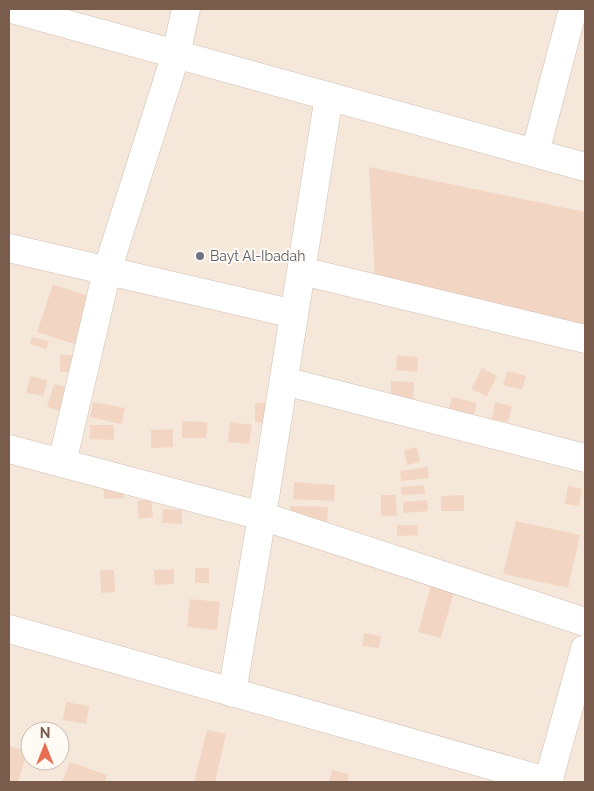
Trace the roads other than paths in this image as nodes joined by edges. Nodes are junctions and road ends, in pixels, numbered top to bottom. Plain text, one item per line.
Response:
1 (186, 9) edge
2 (573, 9) edge
3 (20, 10) edge
4 (176, 54) junction
5 (329, 96) junction
6 (535, 153) junction
7 (585, 167) edge
8 (9, 248) edge
9 (107, 271) junction
10 (302, 271) junction
11 (294, 314) junction
12 (585, 339) edge
13 (284, 381) junction
14 (9, 449) edge
15 (585, 458) edge
16 (62, 463) junction
17 (262, 516) junction
18 (585, 622) edge
19 (9, 630) edge
20 (585, 649) edge
21 (232, 693) junction
22 (548, 782) edge

1 - 4 street
2 - 6 street
3 - 4 street
4 - 5 street
4 - 9 street
5 - 6 street
5 - 10 street
6 - 7 street
8 - 9 street
9 - 11 street
9 - 16 street
10 - 11 street
10 - 12 street
11 - 13 street
13 - 15 street
13 - 17 street
14 - 16 street
16 - 17 street
17 - 18 street
17 - 21 street
19 - 21 street
20 - 22 street
21 - 22 street

